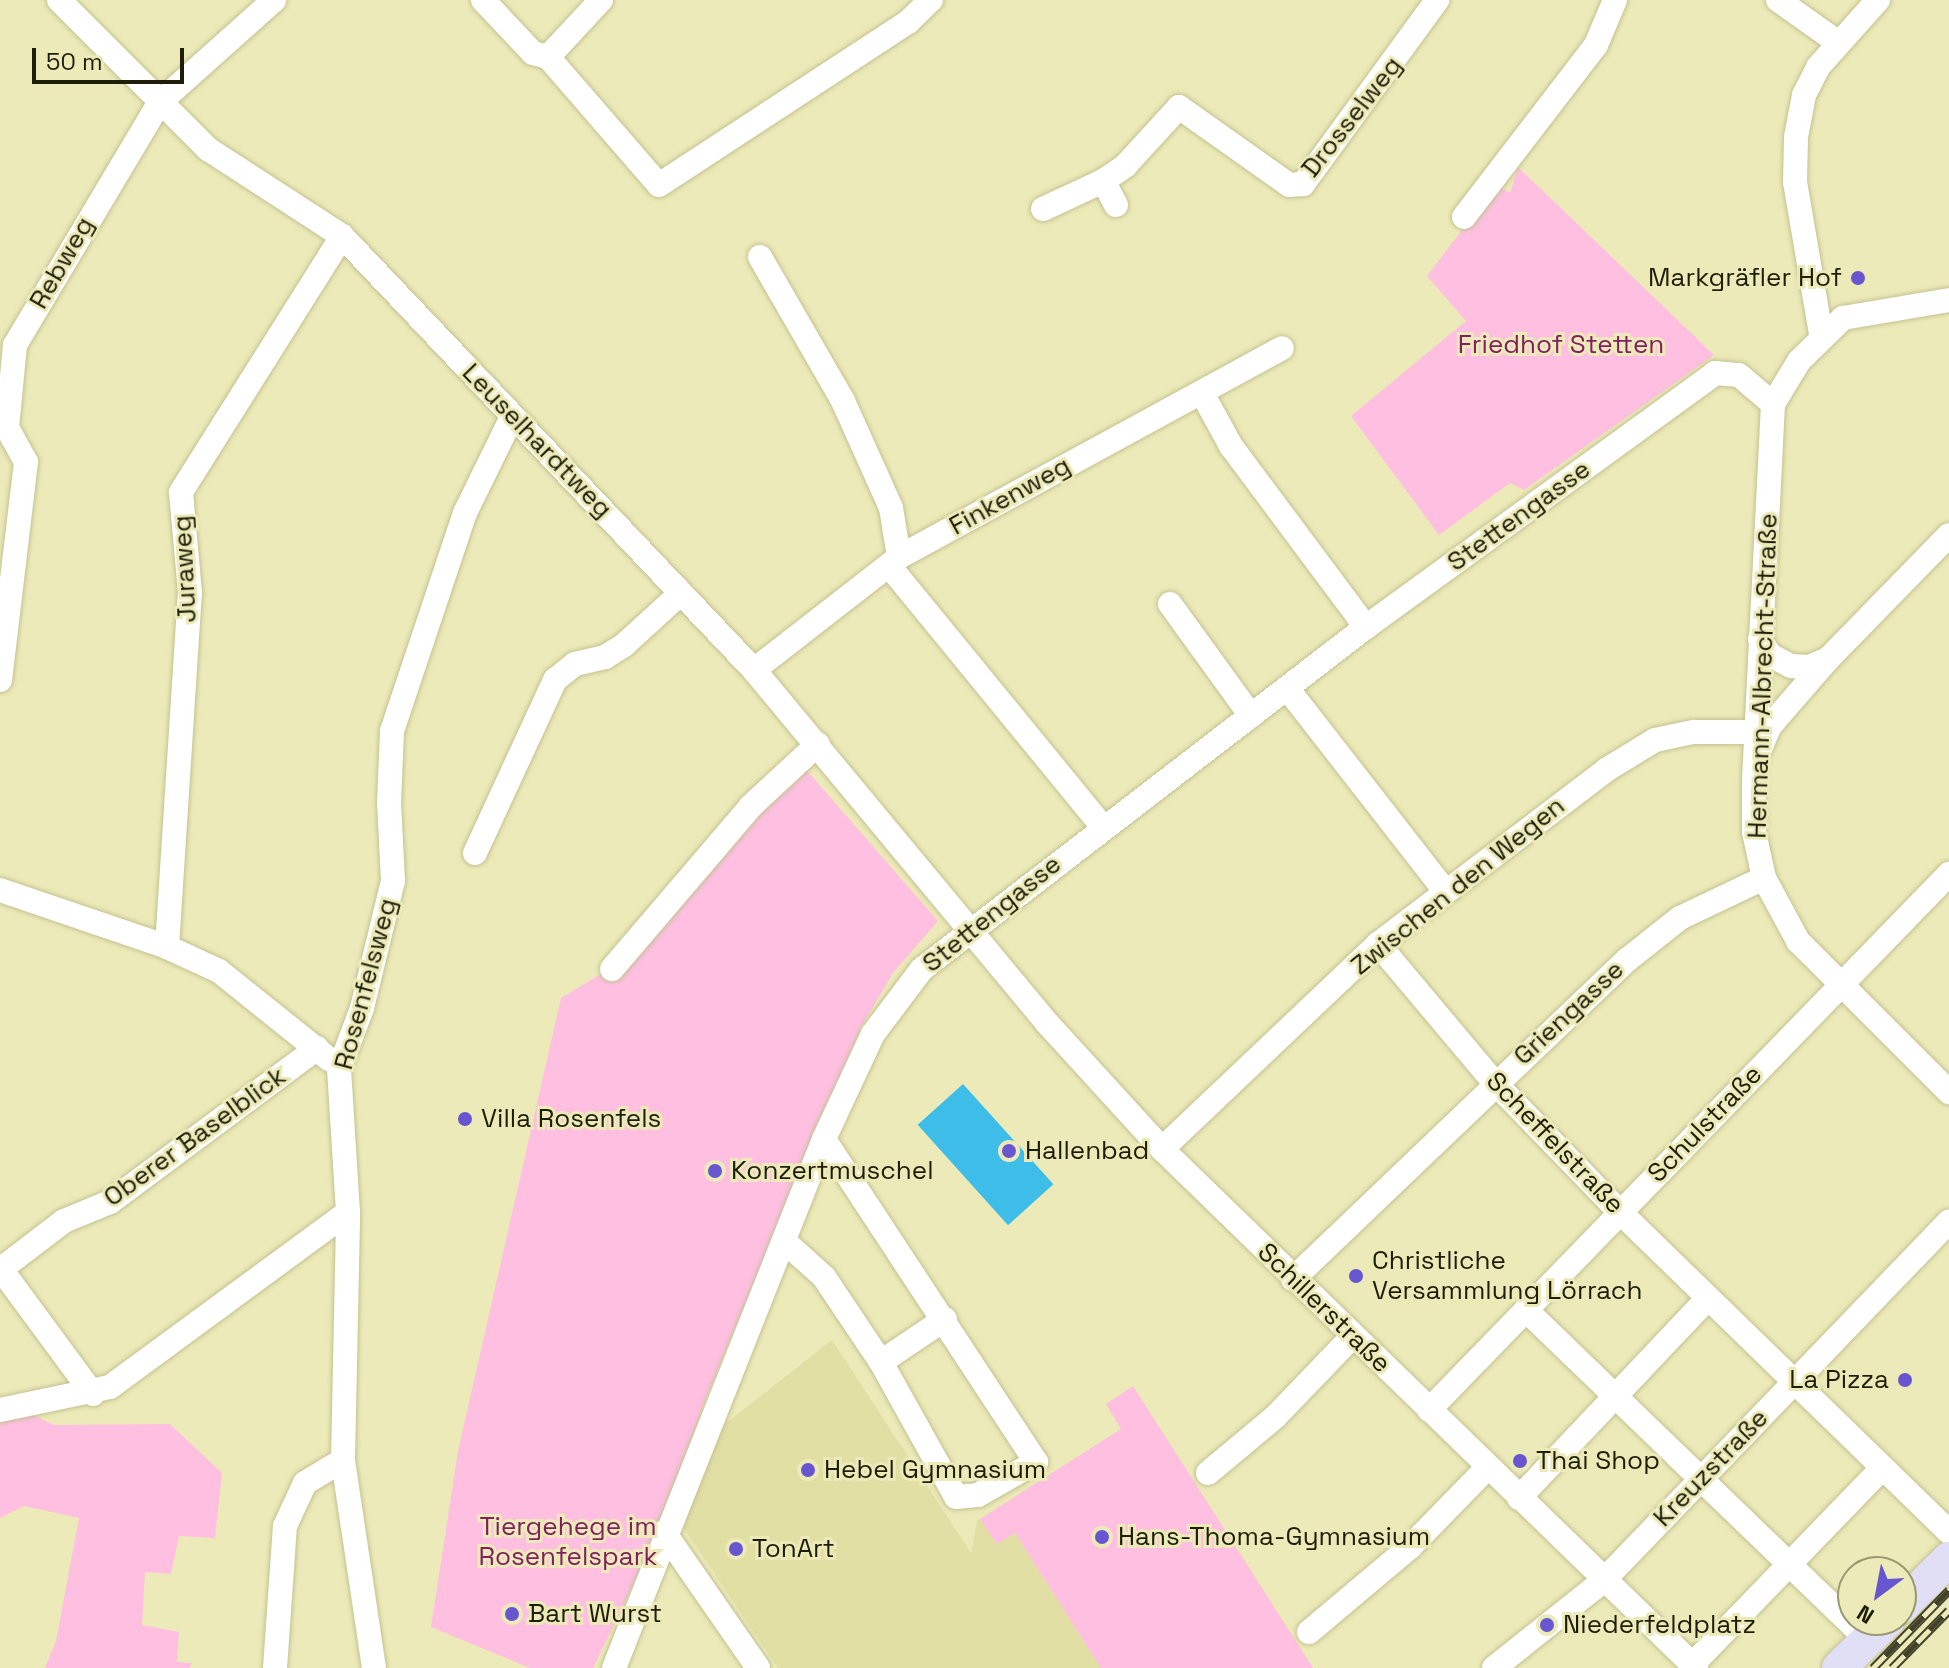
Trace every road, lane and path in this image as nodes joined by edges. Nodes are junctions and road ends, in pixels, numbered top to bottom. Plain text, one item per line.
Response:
1 (59, 0) edge
2 (274, 0) edge
3 (483, 0) edge
4 (601, 0) edge
5 (931, 0) edge
6 (1437, 0) edge
7 (1615, 0) edge
8 (1778, 0) edge
9 (1878, 0) edge
10 (1836, 41) junction
11 (548, 57) junction
12 (160, 102) junction
13 (1103, 181) junction
14 (1116, 205) dead end
15 (1043, 209) dead end
16 (1464, 217) dead end
17 (342, 236) junction
18 (760, 257) dead end
19 (1949, 300) edge
20 (1821, 334) junction
21 (1282, 348) dead end
22 (1202, 393) junction
23 (1773, 404) junction
24 (512, 417) junction
25 (1949, 535) edge
26 (894, 562) junction
27 (681, 593) junction
28 (1170, 604) dead end
29 (1366, 627) junction
30 (1760, 639) junction
31 (1828, 659) junction
32 (754, 670) junction
33 (0, 680) edge
34 (1287, 688) junction
35 (1251, 716) junction
36 (1757, 732) junction
37 (818, 744) junction
38 (1756, 759) junction
39 (1102, 826) junction
40 (475, 853) dead end
41 (1949, 874) edge
42 (1764, 878) junction
43 (0, 890) edge
44 (1444, 890) junction
45 (972, 929) junction
46 (1378, 944) junction
47 (167, 947) junction
48 (612, 969) dead end
49 (1839, 987) junction
50 (317, 1048) junction
51 (339, 1069) junction
52 (1494, 1082) junction
53 (1949, 1092) edge
54 (824, 1139) junction
55 (1162, 1149) junction
56 (348, 1212) junction
57 (1620, 1212) junction
58 (1949, 1221) edge
59 (784, 1241) junction
60 (1293, 1279) junction
61 (1708, 1298) junction
62 (1526, 1310) junction
63 (945, 1319) junction
64 (1353, 1336) junction
65 (881, 1362) junction
66 (1796, 1381) junction
67 (93, 1394) junction
68 (1616, 1395) junction
69 (0, 1410) edge
70 (1429, 1410) junction
71 (343, 1460) junction
72 (1487, 1468) junction
73 (1882, 1468) junction
74 (1208, 1473) dead end
75 (1700, 1478) junction
76 (1519, 1498) junction
77 (664, 1532) junction
78 (1949, 1532) edge
79 (1949, 1559) edge
80 (1787, 1563) junction
81 (1603, 1581) junction
82 (1917, 1591) edge
83 (1837, 1600) edge
84 (1309, 1632) dead end
85 (1872, 1636) edge
86 (617, 1658) edge
87 (1695, 1666) edge
88 (275, 1668) edge
89 (374, 1668) edge
90 (758, 1668) edge
91 (1494, 1668) edge
92 (1839, 1668) edge

1 - 12 street, Leuselhardtweg
2 - 12 street, Rebweg
3 - 11 street
4 - 11 street
5 - 11 street
6 - 13 street, Drosselweg
7 - 16 street
8 - 10 street
9 - 10 street
10 - 20 street
12 - 17 street, Leuselhardtweg
12 - 33 street, Rebweg
13 - 14 street
13 - 15 street, Drosselweg
17 - 24 street, Leuselhardtweg
17 - 47 street, Juraweg
18 - 26 street
19 - 20 street
20 - 23 street
21 - 22 street, Finkenweg
22 - 26 street, Finkenweg
22 - 29 street
23 - 29 street, Stettengasse
23 - 30 street, Hermann-Albrecht-Straße
24 - 27 street, Leuselhardtweg
24 - 51 street, Rosenfelsweg
25 - 31 street
26 - 32 street, Finkenweg
26 - 39 street
27 - 32 street, Leuselhardtweg
27 - 40 street
28 - 35 street
29 - 34 street, Stettengasse
30 - 31 street
30 - 36 street, Hermann-Albrecht-Straße
31 - 38 street
32 - 37 street, Leuselhardtweg
34 - 35 street, Stettengasse
34 - 44 street
35 - 39 street, Stettengasse
36 - 38 street, Hermann-Albrecht-Straße
36 - 44 street, Zwischen den Wegen
37 - 45 street, Leuselhardtweg
37 - 48 street
38 - 42 street, Hermann-Albrecht-Straße
39 - 45 street, Stettengasse
41 - 49 street, Schulstraße
42 - 49 street, Hermann-Albrecht-Straße
42 - 52 street, Griengasse
43 - 47 street
44 - 46 street, Zwischen den Wegen
45 - 54 street, Stettengasse
45 - 55 street, Schillerstraße
46 - 52 street, Scheffelstraße
46 - 55 street, Zwischen den Wegen
47 - 50 street
49 - 53 street, Hermann-Albrecht-Straße
49 - 57 street, Schulstraße
50 - 51 street
50 - 67 street, Oberer Baselblick
51 - 56 street, Rosenfelsweg
52 - 57 street, Scheffelstraße
52 - 60 street, Griengasse
54 - 59 street, Stettengasse
54 - 63 street
55 - 60 street, Schillerstraße
56 - 67 street
56 - 71 street, Rosenfelsweg
57 - 61 street, Scheffelstraße
57 - 62 street, Schulstraße
58 - 66 street, Kreuzstraße
59 - 65 street
59 - 77 street, Stettengasse
60 - 64 street, Schillerstraße
61 - 66 street, Scheffelstraße
61 - 68 street
62 - 68 street
62 - 70 street, Schulstraße
63 - 65 street
63 - 65 street
64 - 70 street, Schillerstraße
64 - 74 street
66 - 73 street, Scheffelstraße
66 - 75 street, Kreuzstraße
67 - 69 street
68 - 75 street
68 - 76 street
70 - 72 street, Schillerstraße
71 - 88 street
71 - 89 street, Rosenfelsweg
72 - 76 street, Schillerstraße
72 - 84 street
73 - 78 street, Scheffelstraße
73 - 80 street
75 - 80 street
75 - 81 street, Kreuzstraße
76 - 81 street, Schillerstraße
77 - 86 street, Stettengasse
77 - 90 street
79 - 82 main road
80 - 83 street
80 - 87 street
81 - 87 street, Schillerstraße
81 - 91 street, Kreuzstraße
85 - 92 main road

